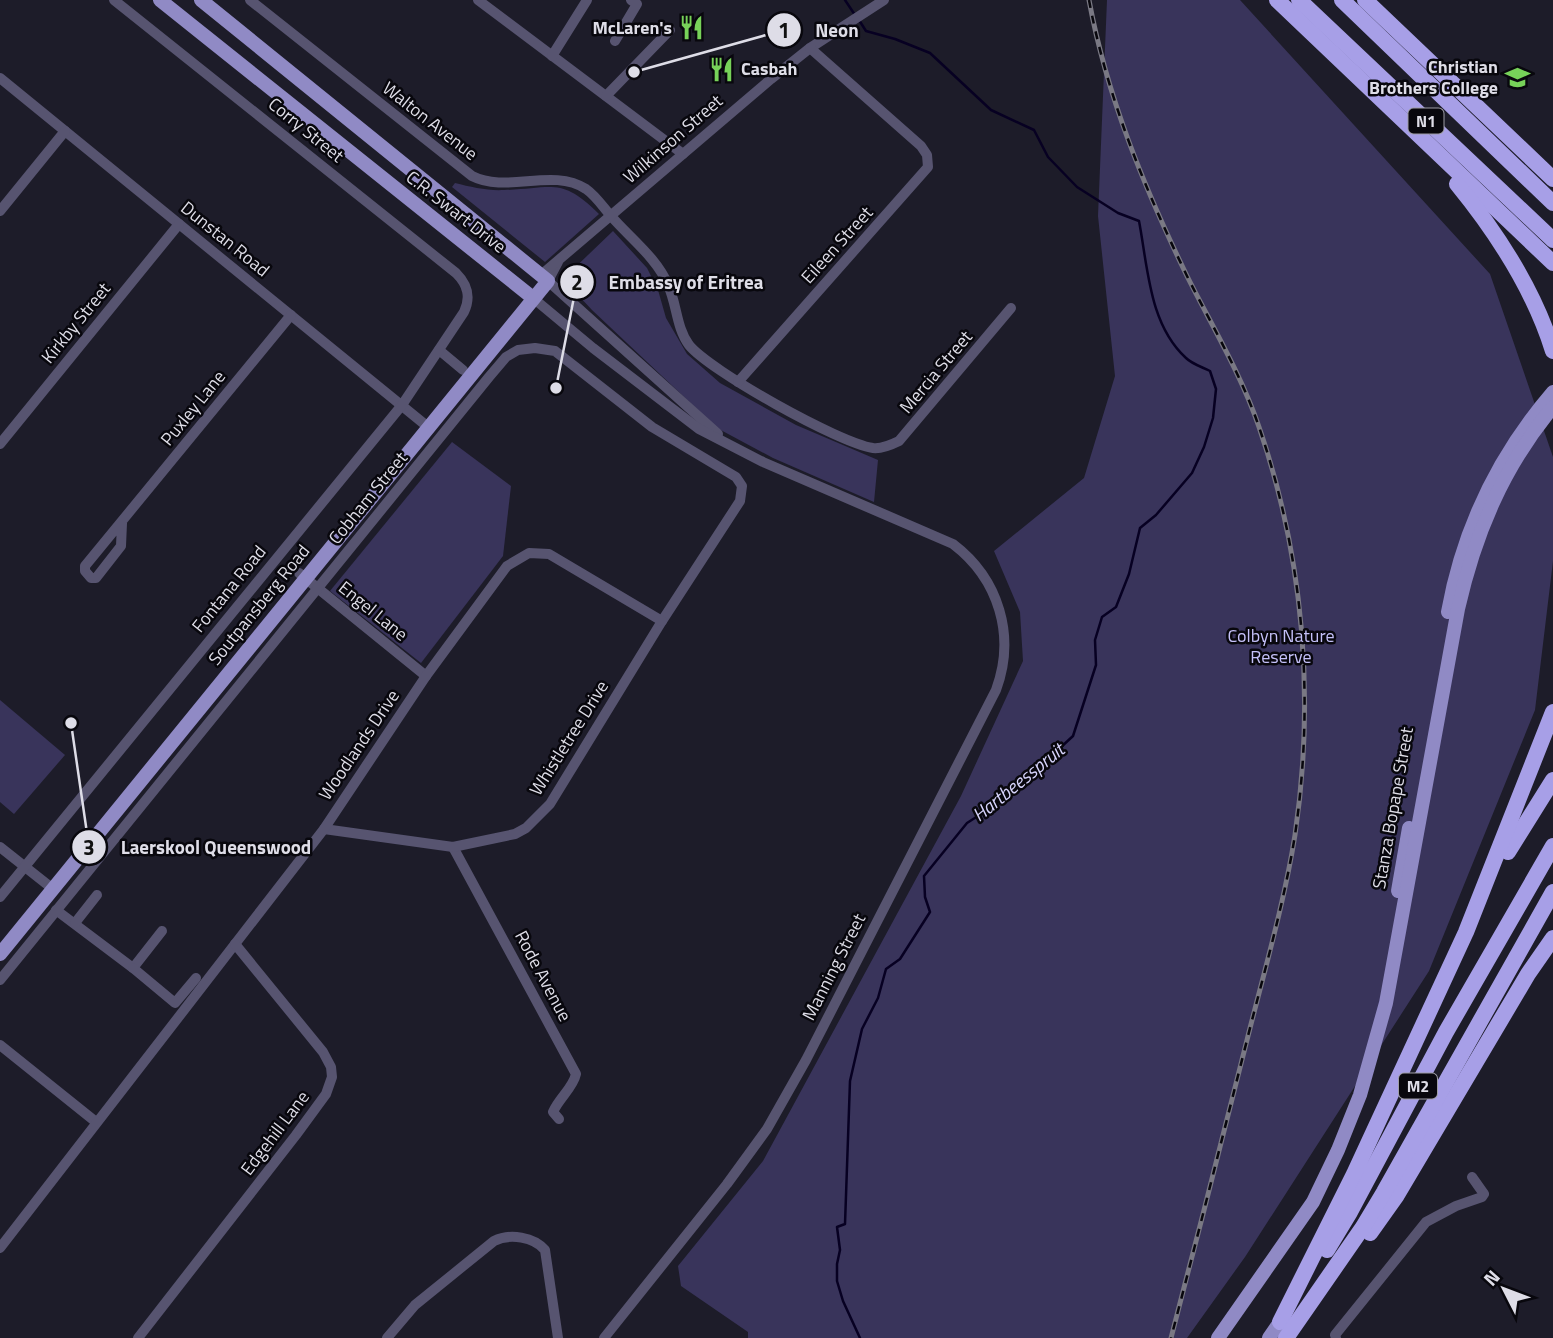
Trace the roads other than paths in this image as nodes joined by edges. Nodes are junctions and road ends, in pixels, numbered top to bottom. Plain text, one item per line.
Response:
1 (114, 0) edge
2 (160, 0) edge
3 (201, 0) edge
4 (250, 0) edge
5 (478, 0) edge
6 (587, 0) edge
7 (631, 0) edge
8 (884, 0) edge
9 (1277, 0) edge
10 (1299, 0) edge
11 (1342, 0) edge
12 (1365, 0) edge
13 (670, 30) dead end
14 (615, 41) dead end
15 (810, 48) junction
16 (552, 56) junction
17 (1342, 62) junction
18 (1441, 71) junction
19 (0, 78) edge
20 (606, 96) junction
21 (65, 131) junction
22 (683, 154) junction
23 (1553, 166) edge
24 (1553, 179) edge
25 (1553, 204) edge
26 (0, 211) edge
27 (611, 216) junction
28 (179, 224) junction
29 (1553, 240) edge
30 (1553, 263) edge
31 (545, 278) junction
32 (468, 294) joint
33 (530, 296) junction
34 (1011, 308) dead end
35 (291, 315) junction
36 (1552, 348) edge
37 (439, 351) junction
38 (463, 370) junction
39 (738, 382) junction
40 (1553, 392) edge
41 (402, 405) junction
42 (1553, 407) edge
43 (424, 424) junction
44 (0, 444) edge
45 (734, 447) junction
46 (880, 448) joint
47 (742, 486) joint
48 (122, 523) junction
49 (302, 575) junction
50 (984, 576) joint
51 (318, 588) junction
52 (662, 621) junction
53 (426, 676) junction
54 (1553, 712) edge
55 (1553, 780) edge
56 (324, 828) junction
57 (1553, 846) edge
58 (0, 847) edge
59 (453, 847) junction
60 (24, 867) junction
61 (49, 887) junction
62 (1553, 892) edge
63 (97, 895) dead end
64 (0, 897) edge
65 (56, 910) junction
66 (75, 923) junction
67 (163, 931) dead end
68 (1466, 932) junction
69 (1553, 932) edge
70 (1553, 938) edge
71 (0, 940) edge
72 (235, 944) junction
73 (0, 954) edge
74 (133, 968) junction
75 (1528, 974) junction
76 (196, 978) dead end
77 (0, 980) edge
78 (0, 1045) edge
79 (559, 1119) dead end
80 (96, 1122) junction
81 (1472, 1177) dead end
82 (1288, 1241) junction
83 (0, 1248) edge
84 (1280, 1322) junction
85 (138, 1338) edge
86 (387, 1338) edge
87 (558, 1338) edge
88 (604, 1338) edge
89 (1218, 1338) edge
90 (1269, 1338) edge
91 (1286, 1338) edge
92 (1293, 1338) edge
93 (1336, 1338) edge

1 - 32 street, Corry Street
2 - 33 main road, C.R. Swart Drive
3 - 31 main road, C.R. Swart Drive
4 - 27 street, Walton Avenue
5 - 16 street
6 - 16 street
7 - 14 street
8 - 15 street, Wilkinson Street
9 - 17 highway
10 - 29 highway, N1
11 - 25 highway, N1
12 - 18 highway
13 - 20 street
15 - 22 street, Wilkinson Street
15 - 39 street, Eileen Street
16 - 20 street
17 - 30 highway
17 - 36 highway
18 - 23 highway
18 - 24 highway
19 - 21 street, Dunstan Road
20 - 22 street
21 - 26 street
21 - 28 street, Dunstan Road
22 - 27 street, Wilkinson Street
27 - 31 street, Wilkinson Street
27 - 39 street, Walton Avenue
28 - 35 street, Dunstan Road
28 - 44 street, Kirkby Street
31 - 33 main road, Soutpansberg Road
31 - 45 street, C.R. Swart Drive
32 - 37 street, Fontana Road
33 - 38 main road, Soutpansberg Road
33 - 43 main road, Soutpansberg Road
33 - 45 street, C.R. Swart Drive
34 - 46 street, Mercia Street
35 - 41 street, Dunstan Road
35 - 48 street, Puxley Lane
37 - 38 street
37 - 41 street, Fontana Road
38 - 43 main road, Soutpansberg Road
39 - 46 street, Walton Avenue
40 - 82 main road, Stanza Bopape Street
41 - 43 street, Dunstan Road
41 - 60 street, Fontana Road
42 - 82 main road, Stanza Bopape Street
43 - 49 main road, Soutpansberg Road
45 - 50 street, C.R. Swart Drive
47 - 51 street, Cobham Street
47 - 52 street, Whistletree Drive
48 - 48 street, Puxley Lane
49 - 51 street, Engel Lane
49 - 61 main road, Soutpansberg Road
50 - 88 street, Manning Street
51 - 53 street, Engel Lane
51 - 65 street, Cobham Street
52 - 53 street, Woodlands Drive
52 - 59 street, Whistletree Drive
53 - 56 street, Woodlands Drive
54 - 68 highway
55 - 68 highway
56 - 59 street, Whistletree Drive
56 - 72 street, Woodlands Drive
57 - 84 highway, M2
58 - 60 street
59 - 79 street, Rode Avenue
60 - 61 street
60 - 64 street, Fontana Road
61 - 71 main road, Soutpansberg Road
61 - 73 main road, Soutpansberg Road
62 - 91 highway, M2
63 - 66 street
65 - 66 street
65 - 77 street, Cobham Street
66 - 74 street
67 - 74 street
68 - 84 highway
69 - 75 highway
70 - 75 highway
72 - 80 street, Woodlands Drive
72 - 85 street, Edgehill Lane
74 - 76 street
75 - 92 highway
78 - 80 street
80 - 83 street, Woodlands Drive
81 - 93 street
82 - 89 main road, Stanza Bopape Street
84 - 90 main road, M2
86 - 87 street

